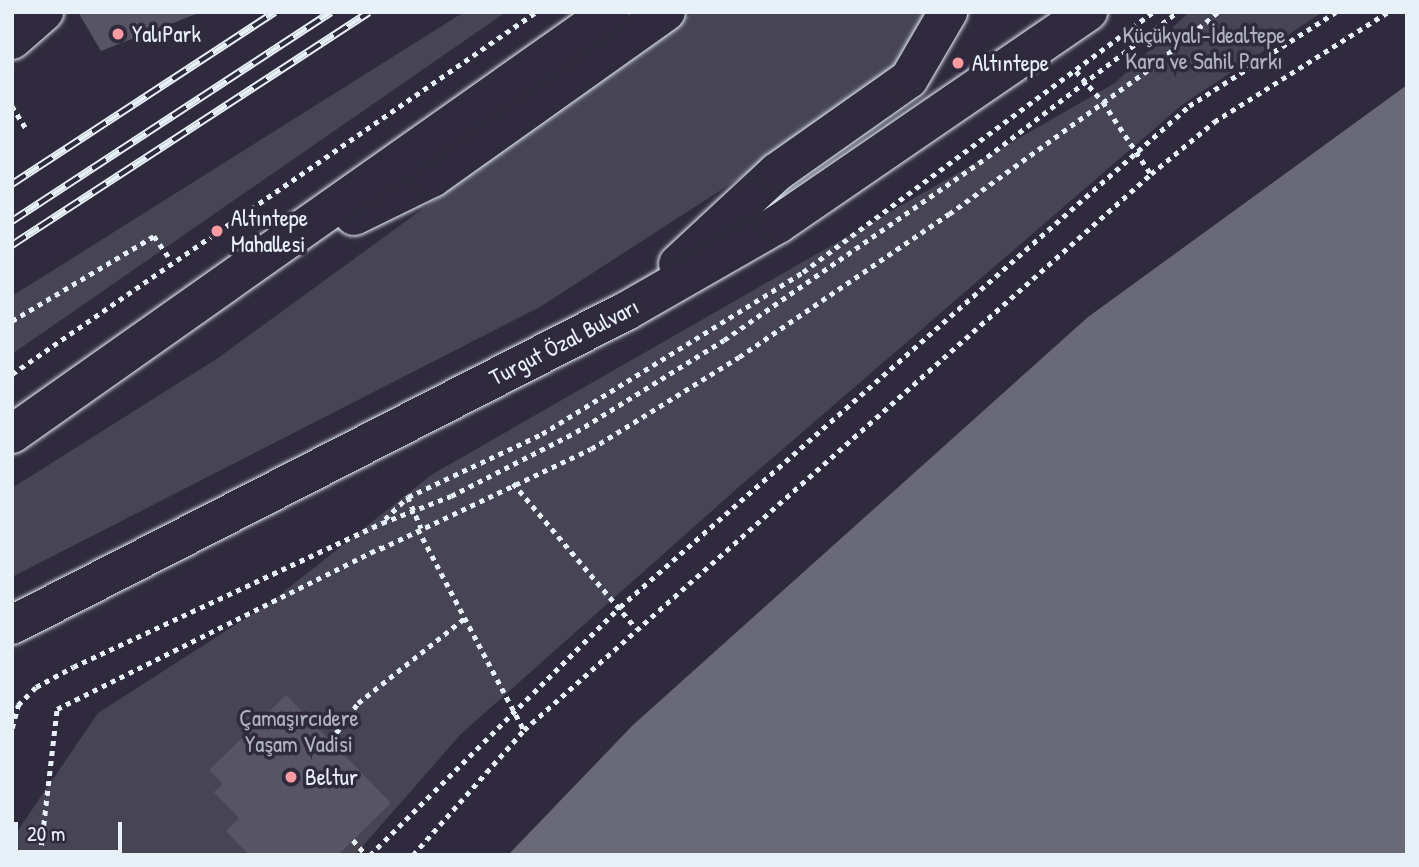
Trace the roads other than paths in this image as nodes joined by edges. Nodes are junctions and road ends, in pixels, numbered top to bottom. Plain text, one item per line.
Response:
1 (44, 12) edge
2 (610, 12) edge
3 (666, 12) edge
4 (948, 12) edge
5 (1088, 12) edge
6 (12, 40) edge
7 (257, 262) junction
8 (628, 310) junction
9 (12, 434) edge
10 (12, 625) edge

1 - 6 main road
2 - 7 main road
3 - 7 main road
4 - 8 main road
5 - 8 main road, Turgut Özal Bulvarı
7 - 9 main road
8 - 10 main road, Turgut Özal Bulvarı

